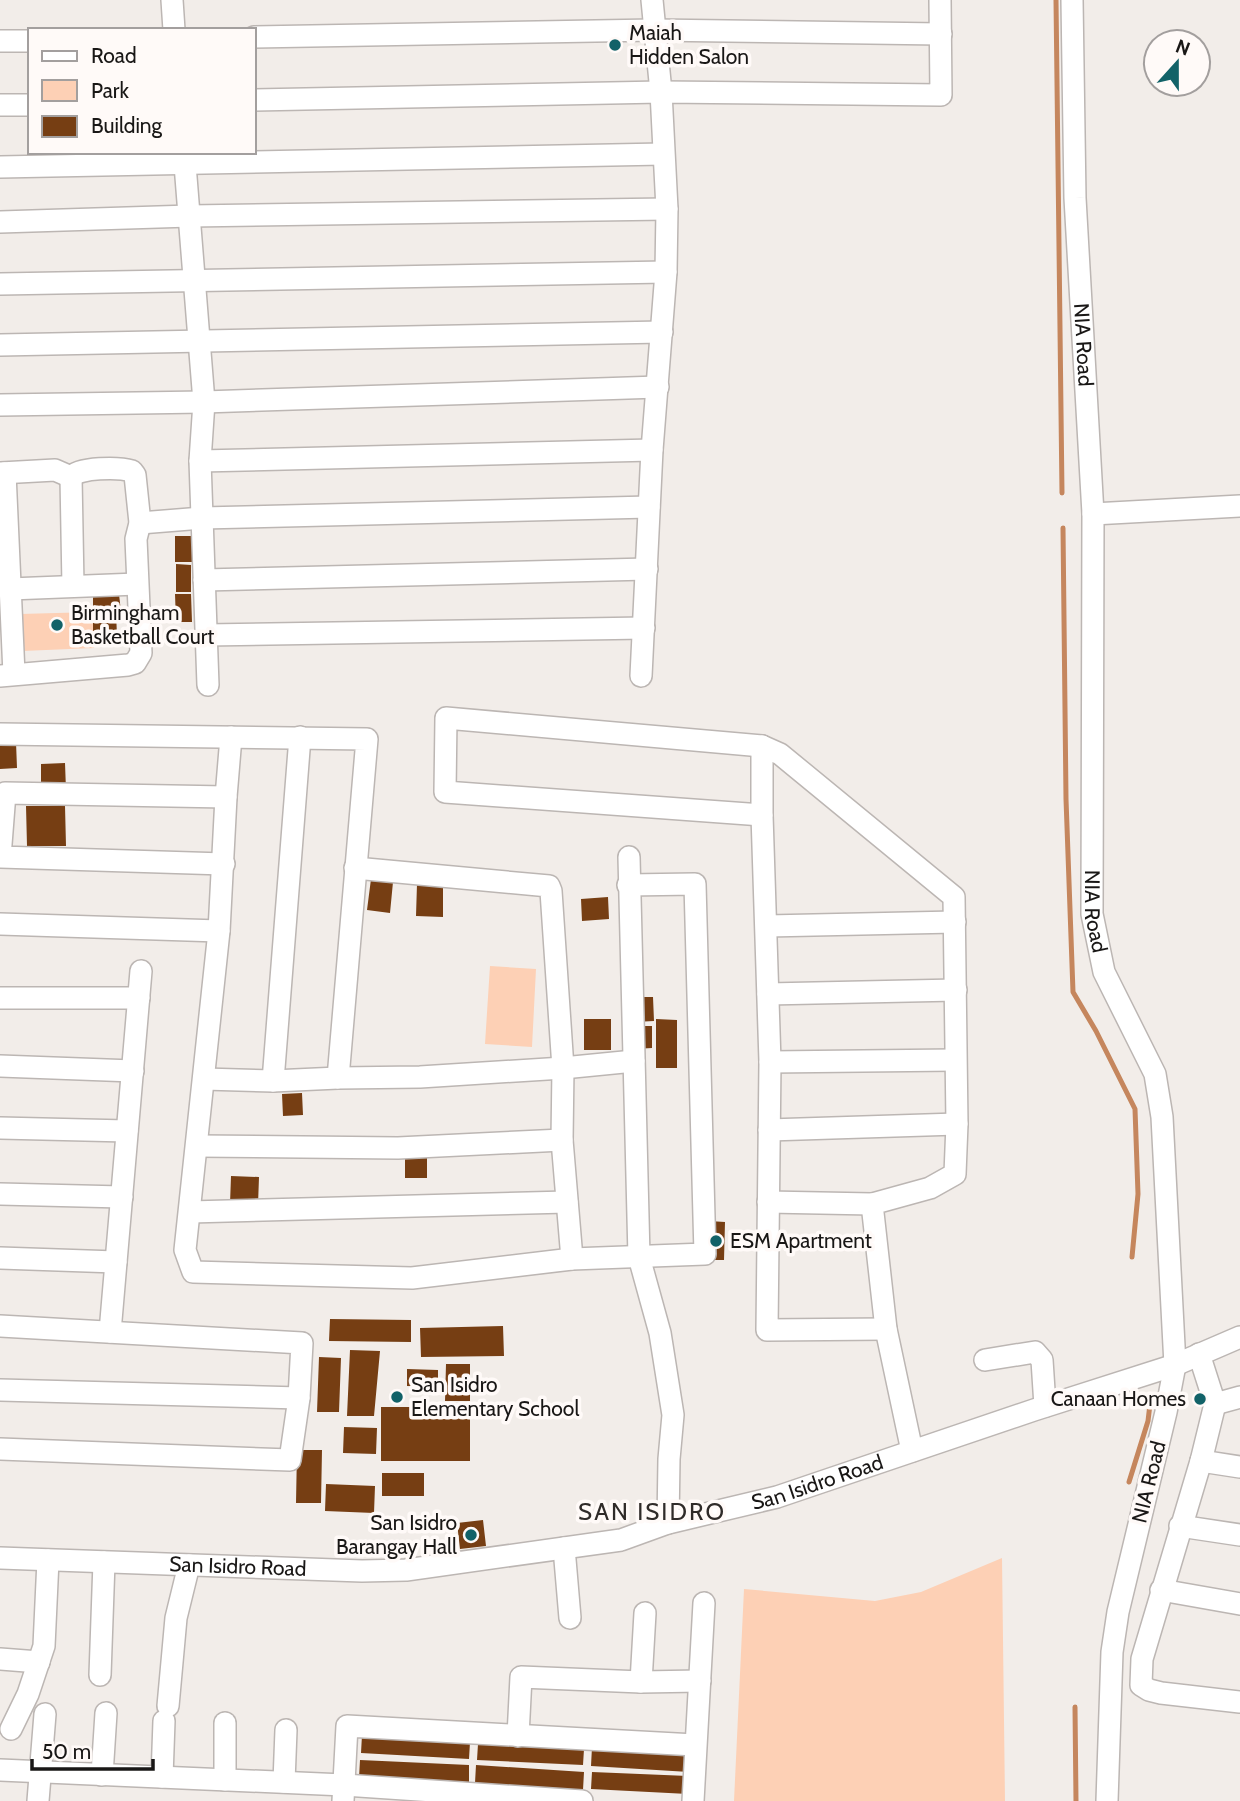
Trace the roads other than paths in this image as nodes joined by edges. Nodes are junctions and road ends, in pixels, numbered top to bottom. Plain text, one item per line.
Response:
1 (172, 0) edge
2 (652, 0) edge
3 (940, 0) edge
4 (1072, 0) edge
5 (174, 28) edge
6 (654, 30) junction
7 (941, 34) junction
8 (256, 37) edge
9 (0, 41) edge
10 (28, 41) edge
11 (661, 92) junction
12 (256, 100) edge
13 (0, 105) edge
14 (28, 105) edge
15 (663, 154) junction
16 (185, 158) edge
17 (0, 167) edge
18 (667, 209) junction
19 (190, 216) junction
20 (0, 222) edge
21 (667, 272) junction
22 (195, 279) junction
23 (0, 284) edge
24 (662, 332) junction
25 (200, 341) junction
26 (0, 345) edge
27 (658, 387) junction
28 (204, 402) junction
29 (0, 405) edge
30 (652, 450) junction
31 (200, 461) junction
32 (2, 473) edge
33 (71, 477) junction
34 (1240, 506) edge
35 (649, 507) junction
36 (1093, 514) junction
37 (202, 518) junction
38 (140, 523) junction
39 (647, 569) junction
40 (204, 580) junction
41 (137, 584) junction
42 (73, 586) junction
43 (10, 589) junction
44 (643, 628) junction
45 (206, 635) junction
46 (7, 675) edge
47 (641, 676) dead end
48 (208, 685) dead end
49 (0, 734) edge
50 (232, 737) junction
51 (300, 737) junction
52 (762, 746) junction
53 (226, 797) junction
54 (762, 815) junction
55 (628, 857) dead end
56 (224, 864) junction
57 (355, 868) junction
58 (628, 885) junction
59 (955, 922) junction
60 (0, 924) edge
61 (767, 926) junction
62 (219, 931) junction
63 (141, 971) dead end
64 (956, 989) junction
65 (768, 994) junction
66 (0, 998) edge
67 (139, 998) junction
68 (956, 1060) junction
69 (634, 1061) junction
70 (770, 1062) junction
71 (0, 1066) edge
72 (563, 1068) junction
73 (132, 1071) junction
74 (338, 1078) junction
75 (204, 1079) junction
76 (273, 1082) junction
77 (957, 1124) junction
78 (0, 1128) edge
79 (769, 1130) junction
80 (127, 1131) junction
81 (562, 1140) junction
82 (197, 1146) junction
83 (0, 1194) edge
84 (122, 1198) junction
85 (567, 1202) junction
86 (768, 1202) junction
87 (872, 1204) junction
88 (190, 1212) junction
89 (639, 1257) junction
90 (0, 1258) edge
91 (572, 1259) junction
92 (116, 1262) junction
93 (0, 1326) edge
94 (886, 1329) junction
95 (110, 1332) junction
96 (1240, 1336) edge
97 (1199, 1354) junction
98 (985, 1360) dead end
99 (1175, 1365) junction
100 (0, 1390) edge
101 (1240, 1397) edge
102 (299, 1398) junction
103 (1215, 1404) junction
104 (1045, 1406) junction
105 (0, 1449) edge
106 (912, 1451) junction
107 (1202, 1461) junction
108 (1240, 1467) edge
109 (668, 1524) junction
110 (1180, 1526) junction
111 (1240, 1535) edge
112 (564, 1548) junction
113 (0, 1558) edge
114 (48, 1560) junction
115 (104, 1562) junction
116 (190, 1565) junction
117 (1161, 1590) junction
118 (704, 1603) dead end
119 (1240, 1604) edge
120 (645, 1613) dead end
121 (570, 1618) dead end
122 (0, 1659) edge
123 (39, 1662) junction
124 (100, 1675) dead end
125 (700, 1681) junction
126 (641, 1682) junction
127 (1240, 1702) edge
128 (106, 1713) dead end
129 (45, 1714) dead end
130 (225, 1723) dead end
131 (11, 1729) dead end
132 (286, 1730) dead end
133 (518, 1736) junction
134 (695, 1745) junction
135 (0, 1770) edge
136 (40, 1772) junction
137 (102, 1775) junction
138 (162, 1777) junction
139 (225, 1780) junction
140 (284, 1782) junction
141 (344, 1793) edge
142 (38, 1801) edge
143 (582, 1801) edge
144 (693, 1801) edge
145 (1107, 1801) edge

1 - 5 street
2 - 6 street
3 - 7 street
4 - 36 street, NIA Road
6 - 7 street
6 - 8 street
6 - 11 street
7 - 11 street
9 - 10 street
11 - 12 street
11 - 15 street
13 - 14 street
15 - 16 street
15 - 18 street
16 - 17 street
16 - 19 street
18 - 19 street
18 - 21 street
19 - 20 street
19 - 22 street
21 - 22 street
21 - 24 street
22 - 23 street
22 - 25 street
24 - 25 street
24 - 27 street
25 - 26 street
25 - 28 street
27 - 28 street
27 - 30 street
28 - 29 street
28 - 31 street
30 - 31 street
30 - 35 street
31 - 37 street
32 - 33 street
32 - 43 street
33 - 38 street
33 - 42 street
34 - 36 street
35 - 37 street
35 - 39 street
36 - 99 street, NIA Road
37 - 38 street
37 - 40 street
38 - 41 street
39 - 40 street
39 - 44 street
40 - 45 street
41 - 42 street
41 - 46 street
42 - 43 street
43 - 46 street
44 - 45 street
44 - 47 street
45 - 48 street
49 - 50 street
50 - 51 street
50 - 53 street
51 - 57 street
51 - 76 street
52 - 54 street
52 - 54 street
52 - 59 street
53 - 56 street
53 - 56 street
54 - 61 street
55 - 58 street
56 - 62 street
57 - 72 street
57 - 74 street
58 - 69 street
58 - 89 street
59 - 61 street
59 - 64 street
60 - 62 street
61 - 65 street
62 - 75 street
63 - 67 street
64 - 65 street
64 - 68 street
65 - 70 street
66 - 67 street
67 - 73 street
68 - 70 street
68 - 77 street
69 - 72 street
69 - 89 street
70 - 79 street
71 - 73 street
72 - 74 street
72 - 81 street
73 - 80 street
74 - 76 street
75 - 76 street
75 - 82 street
77 - 79 street
77 - 87 street
78 - 80 street
79 - 86 street
80 - 84 street
81 - 82 street
81 - 85 street
82 - 88 street
83 - 84 street
84 - 92 street
85 - 88 street
85 - 91 street
86 - 87 street
86 - 94 street
87 - 94 street
88 - 91 street
89 - 91 street
89 - 109 street
90 - 92 street
92 - 95 street
93 - 95 street
94 - 106 street
95 - 102 street
96 - 97 street, San Isidro Road
97 - 99 street, San Isidro Road
97 - 103 street
98 - 104 street
99 - 104 street, San Isidro Road
99 - 145 street, NIA Road
100 - 102 street
101 - 103 street
102 - 105 street
103 - 107 street
104 - 106 street, San Isidro Road
106 - 109 street, San Isidro Road
107 - 108 street
107 - 110 street
109 - 112 street, San Isidro Road
110 - 111 street
110 - 117 street
112 - 116 street, San Isidro Road
112 - 121 street
113 - 114 street, San Isidro Road
114 - 115 street, San Isidro Road
114 - 123 street
115 - 116 street, San Isidro Road
115 - 124 street
116 - 138 street
117 - 119 street
117 - 127 street
118 - 125 street
120 - 126 street
122 - 123 street
123 - 131 street
125 - 126 street
125 - 134 street
126 - 133 street
128 - 137 street
129 - 136 street
130 - 139 street
132 - 140 street
133 - 134 street
133 - 141 street
134 - 144 street
135 - 136 street
136 - 137 street
136 - 142 street
137 - 138 street
138 - 139 street
139 - 140 street
140 - 141 street
141 - 143 street

